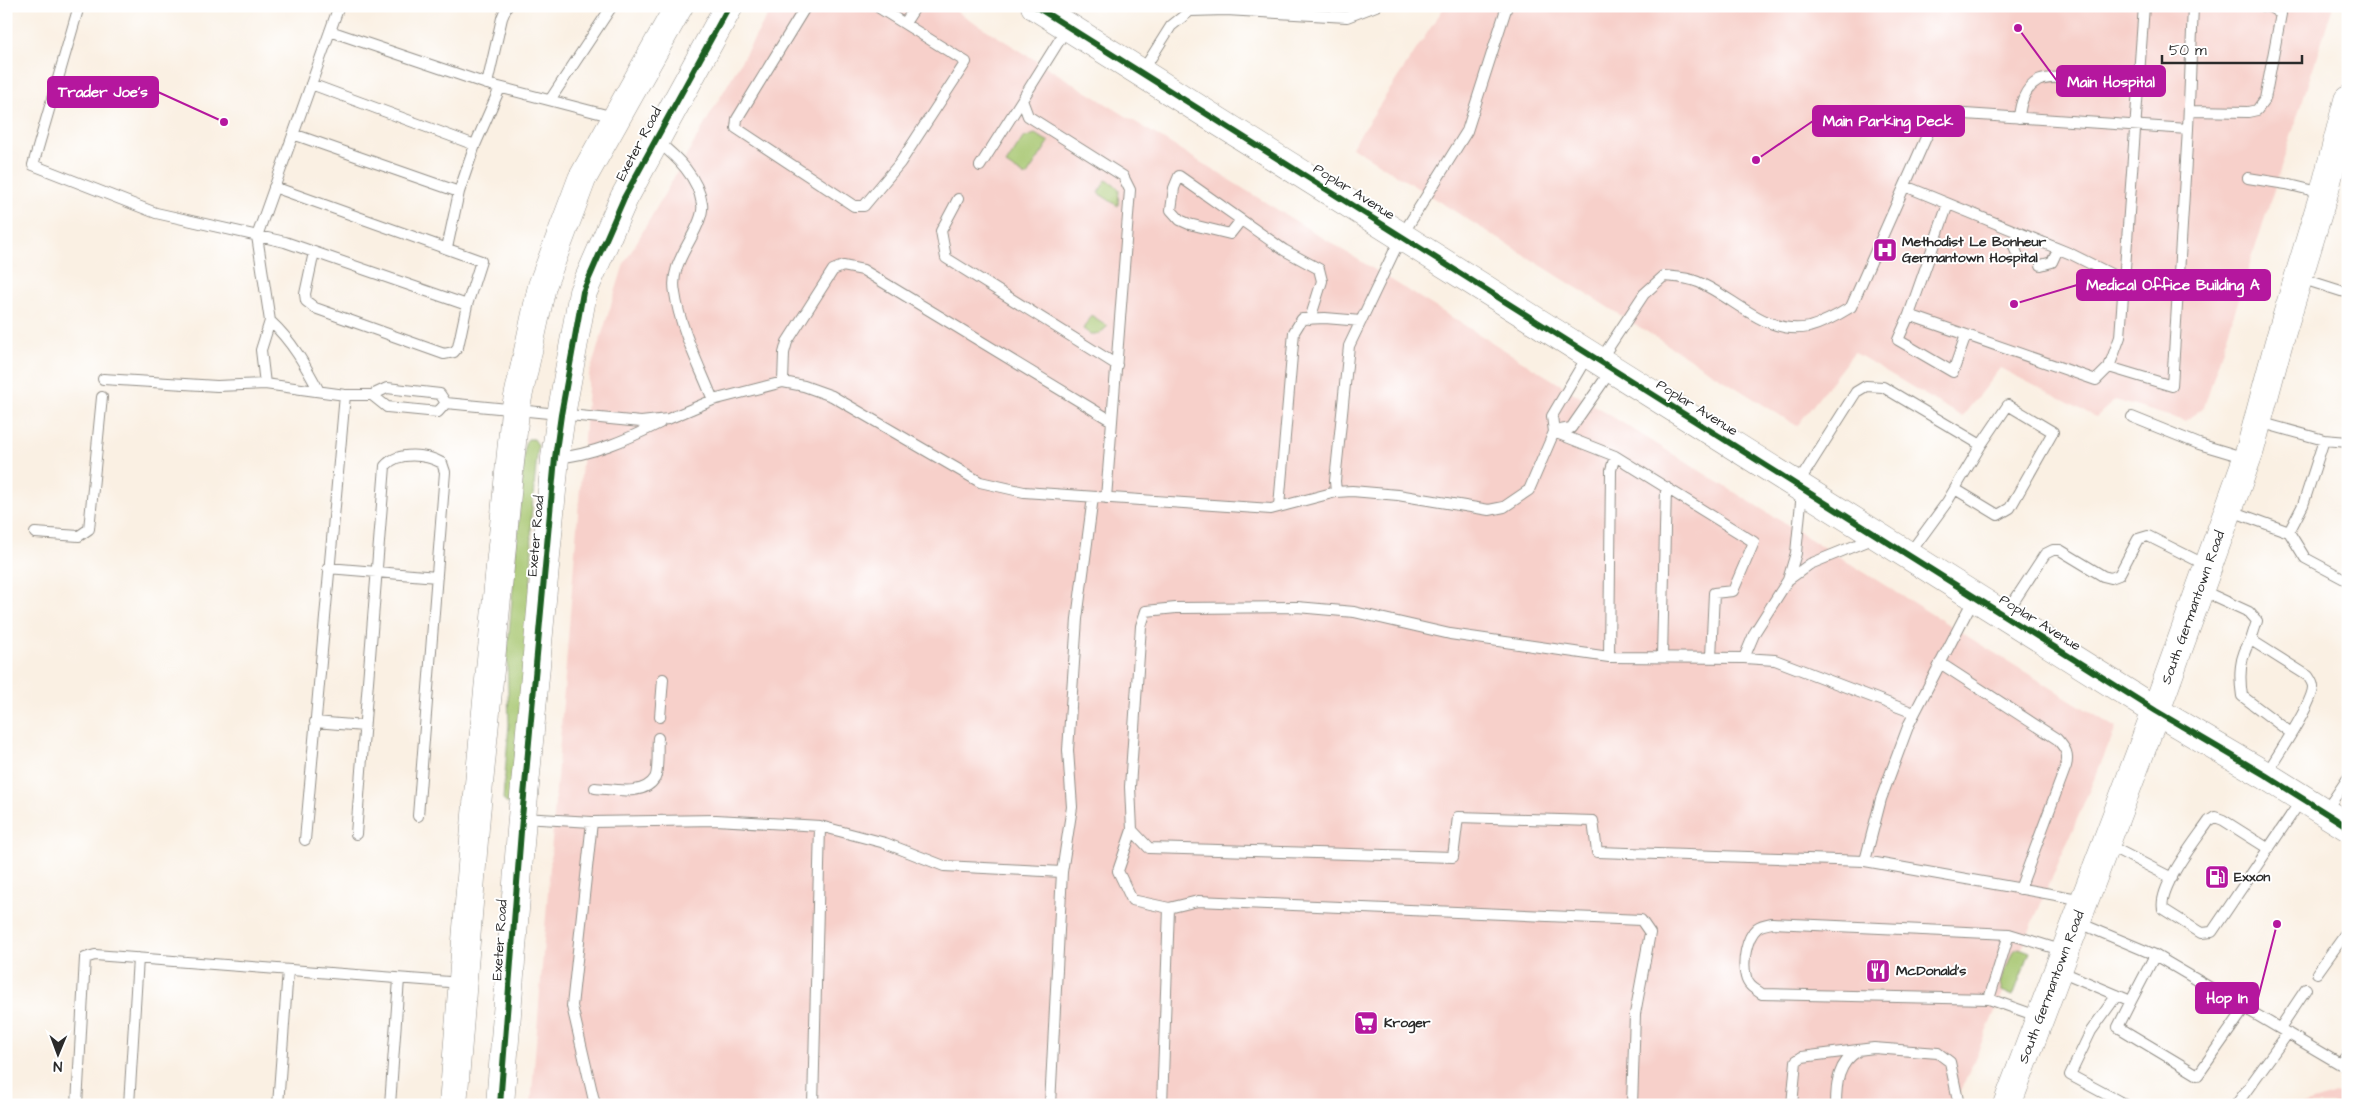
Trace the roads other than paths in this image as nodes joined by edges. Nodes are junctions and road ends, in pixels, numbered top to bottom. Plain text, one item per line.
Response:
1 (79, 6) edge
2 (339, 6) edge
3 (507, 6) edge
4 (612, 6) edge
5 (679, 6) edge
6 (729, 6) edge
7 (806, 6) edge
8 (876, 6) edge
9 (916, 6) edge
10 (1035, 6) edge
11 (1376, 6) edge
12 (1507, 6) edge
13 (2144, 6) edge
14 (2193, 6) edge
15 (2264, 6) edge
16 (905, 23) junction
17 (1068, 27) junction
18 (330, 31) junction
19 (1142, 73) junction
20 (2139, 81) junction
21 (312, 84) junction
22 (487, 84) junction
23 (500, 88) junction
24 (550, 100) junction
25 (1022, 100) junction
26 (2348, 100) edge
27 (2189, 111) junction
28 (615, 118) junction
29 (2019, 118) junction
30 (2136, 125) junction
31 (2188, 129) junction
32 (294, 134) junction
33 (655, 139) junction
34 (475, 145) junction
35 (980, 166) dead end
36 (2248, 178) dead end
37 (1905, 186) junction
38 (274, 187) junction
39 (459, 192) junction
40 (2324, 193) junction
41 (958, 199) dead end
42 (1948, 204) junction
43 (1241, 220) junction
44 (2019, 233) junction
45 (257, 236) junction
46 (1401, 236) junction
47 (447, 248) junction
48 (2058, 249) junction
49 (314, 252) junction
50 (2018, 256) dead end
51 (2041, 265) dead end
52 (2299, 277) junction
53 (2125, 281) junction
54 (2348, 292) edge
55 (467, 305) junction
56 (1909, 315) junction
57 (1310, 319) junction
58 (270, 321) junction
59 (1361, 321) junction
60 (1966, 335) junction
61 (1600, 361) junction
62 (1117, 365) junction
63 (2109, 367) junction
64 (103, 379) dead end
65 (783, 382) junction
66 (265, 384) junction
67 (319, 391) junction
68 (345, 395) junction
69 (372, 395) junction
70 (102, 397) dead end
71 (713, 400) junction
72 (446, 403) junction
73 (515, 411) junction
74 (561, 416) junction
75 (2132, 417) dead end
76 (668, 419) junction
77 (1112, 421) junction
78 (2258, 422) junction
79 (1554, 432) junction
80 (2324, 440) junction
81 (2348, 442) edge
82 (1981, 445) junction
83 (1615, 456) junction
84 (556, 458) junction
85 (2247, 459) junction
86 (1800, 486) junction
87 (1666, 487) junction
88 (1955, 489) junction
89 (1336, 492) junction
90 (1093, 497) junction
91 (1106, 498) junction
92 (1279, 506) junction
93 (2229, 510) junction
94 (2289, 532) junction
95 (35, 533) dead end
96 (1878, 536) junction
97 (1908, 555) junction
98 (328, 568) junction
99 (376, 572) junction
100 (437, 577) junction
101 (2204, 578) junction
102 (1788, 580) junction
103 (2348, 581) edge
104 (1975, 597) junction
105 (2004, 615) junction
106 (2251, 640) junction
107 (1609, 657) junction
108 (1662, 657) junction
109 (1711, 657) junction
110 (1744, 658) junction
111 (1940, 663) junction
112 (663, 679) dead end
113 (2156, 711) junction
114 (1914, 713) junction
115 (660, 717) dead end
116 (315, 722) junction
117 (364, 726) junction
118 (2291, 732) junction
119 (658, 738) dead end
120 (2265, 775) junction
121 (2348, 778) edge
122 (595, 788) dead end
123 (2313, 806) junction
124 (418, 816) dead end
125 (522, 818) junction
126 (592, 822) junction
127 (820, 826) junction
128 (2348, 827) edge
129 (1132, 830) junction
130 (356, 834) dead end
131 (305, 840) dead end
132 (2106, 844) junction
133 (2269, 849) junction
134 (1865, 861) junction
135 (1062, 872) junction
136 (2172, 878) junction
137 (2020, 889) junction
138 (1168, 908) junction
139 (2081, 911) junction
140 (2009, 934) junction
141 (2347, 934) edge
142 (2155, 955) junction
143 (138, 958) junction
144 (2062, 961) junction
145 (288, 970) junction
146 (2317, 973) dead end
147 (398, 978) junction
148 (463, 983) junction
149 (2306, 989) dead end
150 (2117, 995) junction
151 (1989, 999) junction
152 (2131, 1001) junction
153 (2245, 1008) junction
154 (2041, 1018) junction
155 (2284, 1031) junction
156 (1859, 1050) junction
157 (2348, 1054) edge
158 (77, 1105) edge
159 (129, 1105) edge
160 (278, 1105) edge
161 (390, 1105) edge
162 (453, 1105) edge
163 (500, 1105) edge
164 (595, 1105) edge
165 (813, 1105) edge
166 (1050, 1105) edge
167 (1162, 1105) edge
168 (1632, 1105) edge
169 (1792, 1105) edge
170 (1836, 1105) edge
171 (1959, 1105) edge
172 (2007, 1105) edge
173 (2126, 1105) edge
174 (2236, 1105) edge

1 - 45 lane
2 - 18 lane
3 - 22 lane
4 - 24 lane
5 - 28 street
6 - 33 street, Exeter Road
7 - 16 lane
8 - 16 lane
9 - 16 lane
10 - 17 street, Poplar Avenue
11 - 19 lane
12 - 46 lane
13 - 20 lane
14 - 27 lane
15 - 27 lane
17 - 19 street, Poplar Avenue
17 - 25 lane
18 - 21 lane
18 - 22 lane
19 - 46 street, Poplar Avenue
20 - 29 lane
20 - 30 lane
21 - 32 lane
21 - 34 lane
22 - 23 lane
23 - 24 lane
23 - 34 lane
24 - 28 lane
25 - 35 lane
25 - 62 lane
26 - 40 street, South Germantown Road
27 - 31 lane
28 - 73 street
29 - 30 lane
29 - 37 lane
30 - 31 lane
30 - 53 lane
31 - 63 lane
32 - 38 lane
32 - 39 lane
33 - 71 lane
33 - 74 street, Exeter Road
34 - 39 lane
36 - 40 lane
37 - 42 lane
37 - 61 lane
38 - 45 lane
38 - 47 lane
39 - 47 lane
40 - 52 street, South Germantown Road
41 - 62 lane
42 - 44 lane
42 - 56 lane
43 - 43 lane
43 - 57 lane
44 - 48 lane
44 - 50 lane
45 - 49 lane
45 - 58 lane
46 - 59 lane
46 - 61 street, Poplar Avenue
47 - 55 lane
48 - 51 lane
48 - 53 lane
49 - 55 lane
49 - 55 lane
52 - 54 lane
52 - 78 street, South Germantown Road
53 - 63 lane
56 - 60 lane
56 - 60 lane
57 - 59 lane
57 - 92 lane
58 - 66 lane
58 - 67 lane
59 - 89 lane
60 - 63 lane
61 - 79 lane
61 - 79 lane
61 - 86 street, Poplar Avenue
62 - 77 lane
64 - 66 lane
65 - 71 lane
65 - 77 lane
65 - 90 lane
66 - 67 lane
67 - 68 lane
68 - 69 lane
68 - 98 lane
69 - 72 lane
69 - 72 lane
70 - 95 lane
71 - 76 lane
72 - 73 lane
73 - 74 lane
73 - 148 street
74 - 76 lane
74 - 84 street, Exeter Road
75 - 85 lane
76 - 84 lane
77 - 91 lane
78 - 80 lane
78 - 85 street, South Germantown Road
79 - 83 lane
79 - 89 lane
80 - 81 lane
80 - 94 lane
82 - 86 lane
82 - 88 lane
82 - 88 lane
83 - 87 lane
83 - 107 lane
84 - 125 street, Exeter Road
85 - 93 street, South Germantown Road
86 - 96 street, Poplar Avenue
86 - 102 lane
87 - 108 lane
87 - 109 lane
88 - 97 lane
89 - 92 lane
90 - 91 lane
90 - 135 lane
91 - 92 lane
93 - 94 lane
93 - 101 street, South Germantown Road
94 - 103 lane
96 - 97 street, Poplar Avenue
96 - 102 lane
97 - 104 street, Poplar Avenue
98 - 99 lane
98 - 116 lane
99 - 100 lane
99 - 100 lane
99 - 117 lane
100 - 124 lane
101 - 105 lane
101 - 106 lane
101 - 113 street, South Germantown Road
102 - 110 lane
104 - 105 street, Poplar Avenue
104 - 111 lane
105 - 113 street, Poplar Avenue
106 - 118 lane
106 - 118 lane
107 - 108 lane
107 - 129 lane
108 - 109 lane
109 - 110 lane
110 - 114 lane
111 - 114 lane
111 - 137 lane
112 - 115 lane
113 - 120 street, Poplar Avenue
113 - 132 street, South Germantown Road
114 - 134 lane
116 - 117 lane
116 - 131 lane
117 - 130 lane
118 - 120 lane
119 - 122 lane
120 - 123 street, Poplar Avenue
121 - 123 lane
123 - 128 street, Poplar Avenue
123 - 133 lane
125 - 126 lane
125 - 163 street, Exeter Road
126 - 127 lane
126 - 164 lane
127 - 135 lane
127 - 165 lane
129 - 134 lane
129 - 138 lane
132 - 136 lane
132 - 139 street, South Germantown Road
133 - 136 lane
133 - 136 lane
134 - 137 lane
135 - 166 lane
137 - 139 lane
138 - 167 lane
138 - 168 lane
139 - 142 lane
139 - 144 street, South Germantown Road
140 - 144 lane
140 - 151 lane
140 - 151 lane
141 - 146 lane
142 - 152 lane
142 - 153 lane
143 - 145 lane
143 - 158 lane
143 - 159 lane
144 - 150 lane
144 - 154 street, South Germantown Road
145 - 147 lane
145 - 160 lane
147 - 148 lane
147 - 161 lane
148 - 162 street
149 - 155 lane
150 - 152 lane
150 - 173 lane
151 - 154 lane
152 - 153 lane
153 - 155 lane
154 - 172 street, South Germantown Road
155 - 157 lane
155 - 174 lane
156 - 169 lane
156 - 170 lane
156 - 171 lane

